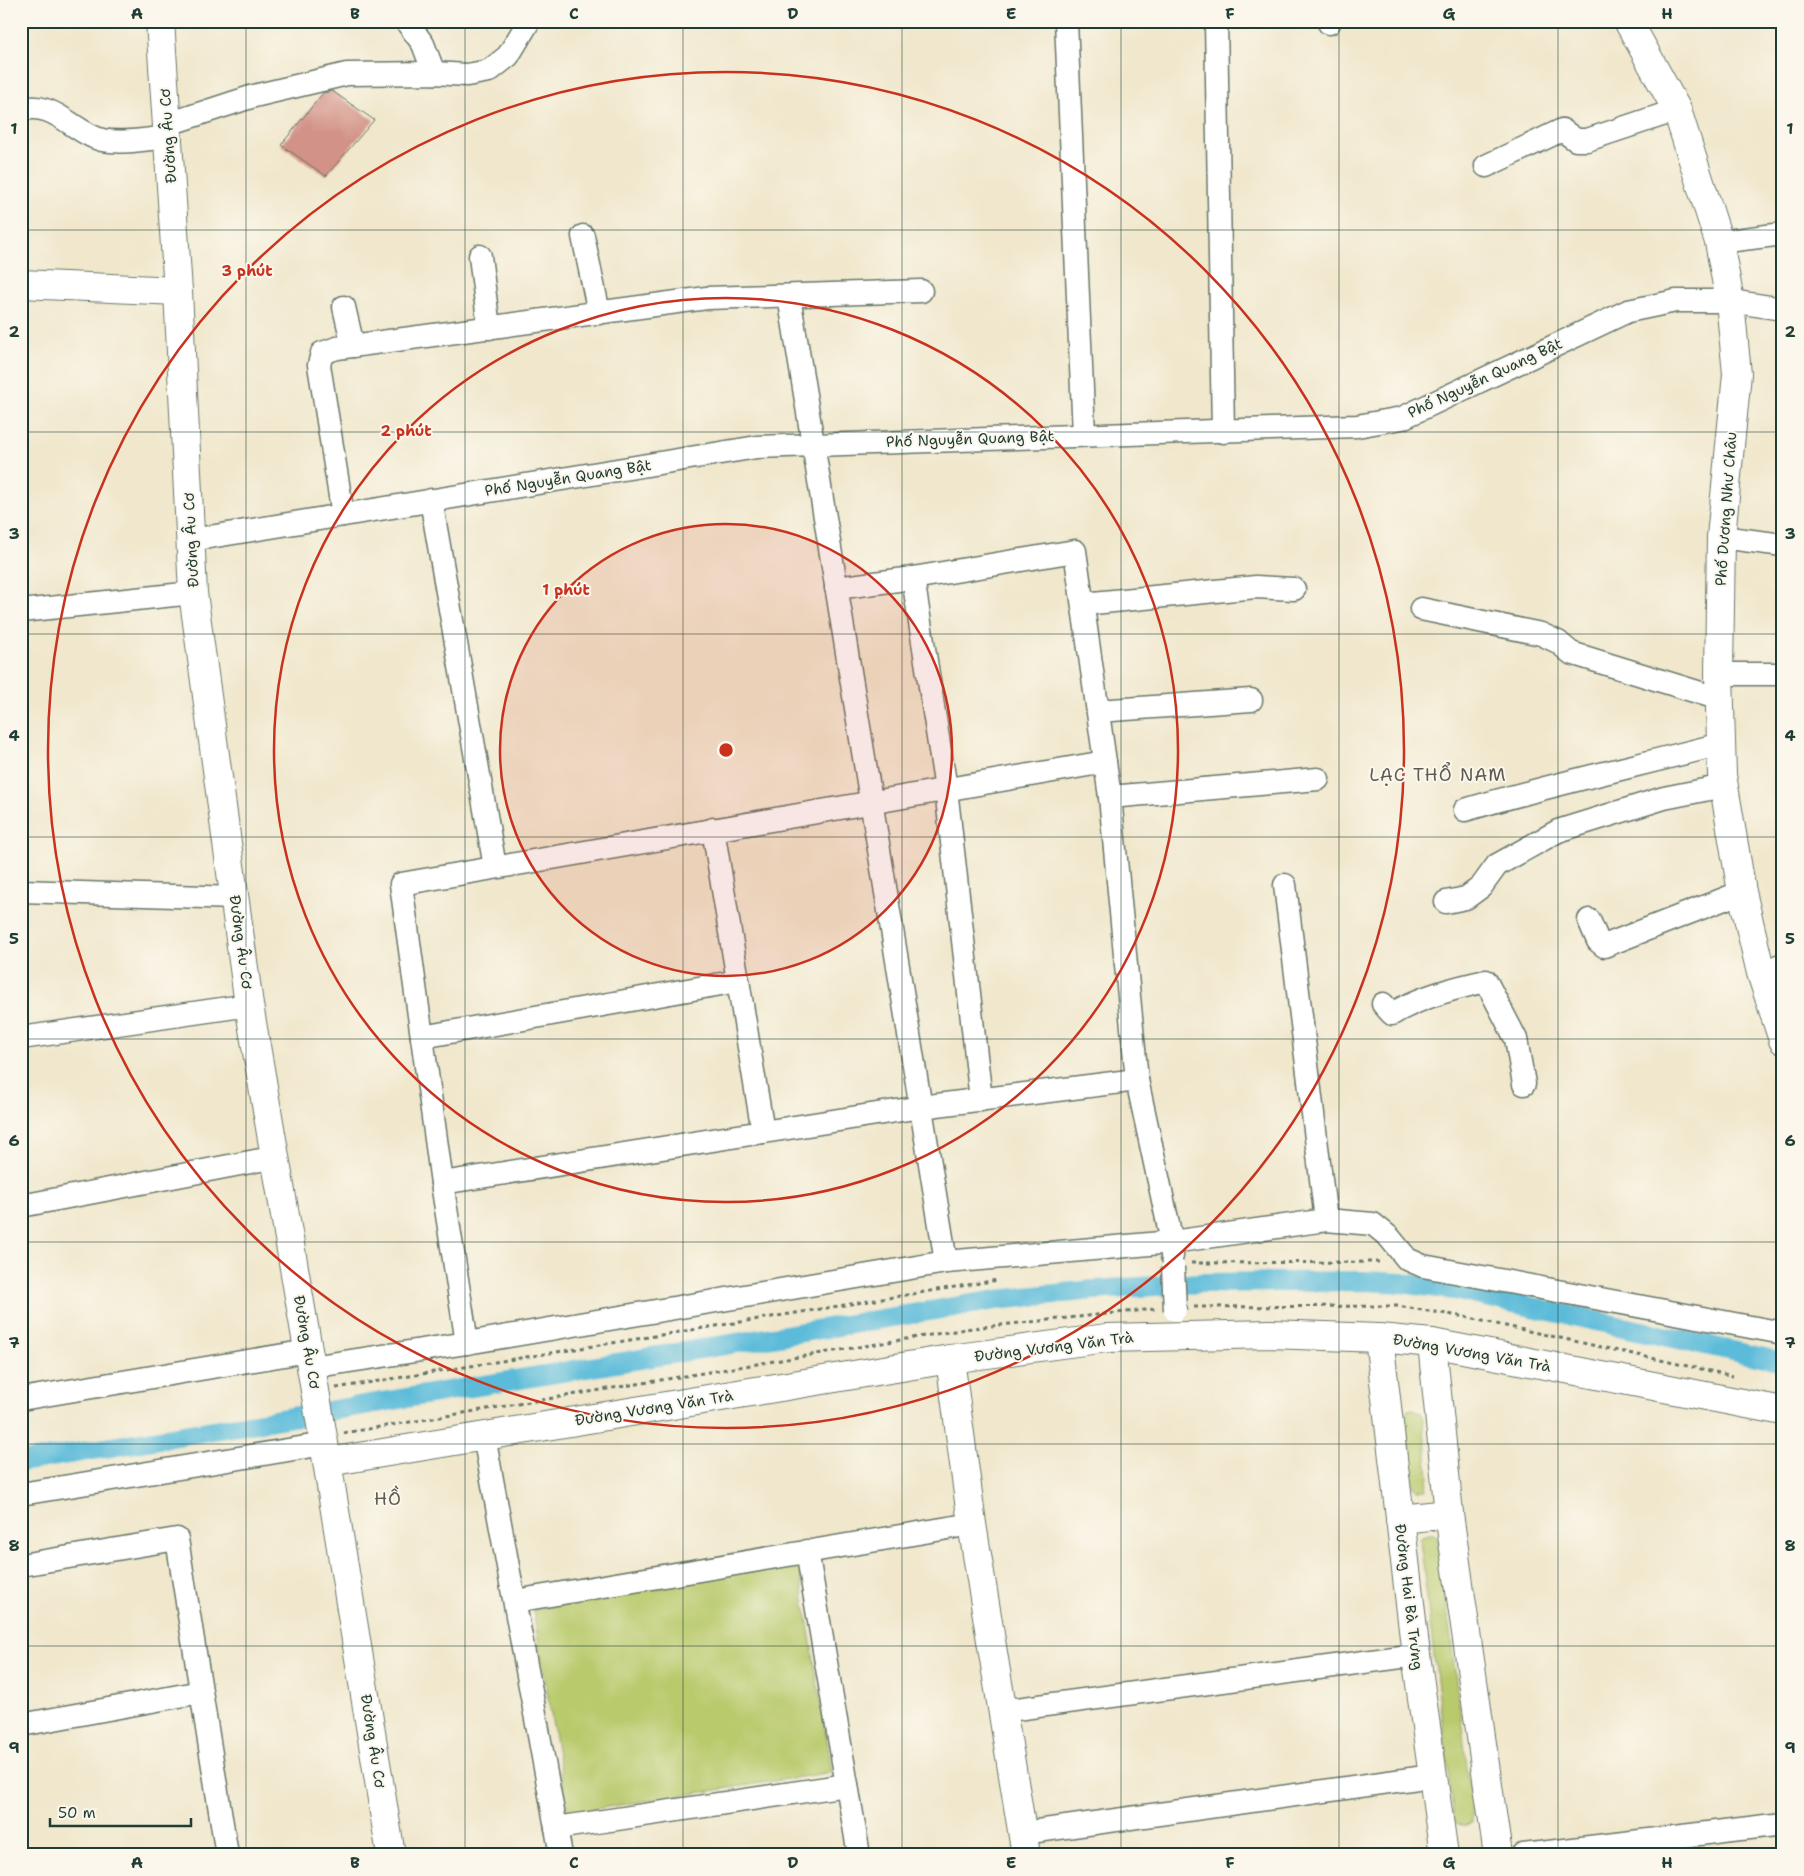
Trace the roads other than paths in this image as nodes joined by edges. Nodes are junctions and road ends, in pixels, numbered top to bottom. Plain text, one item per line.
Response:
1 (160, 21) edge
2 (406, 21) edge
3 (529, 21) edge
4 (1066, 21) edge
5 (1216, 21) edge
6 (1628, 21) edge
7 (434, 73) junction
8 (21, 110) edge
9 (1677, 110) junction
10 (168, 131) junction
11 (1486, 166) dead end
12 (1783, 234) edge
13 (582, 236) dead end
14 (1718, 242) junction
15 (480, 256) dead end
16 (21, 284) edge
17 (921, 291) dead end
18 (178, 292) junction
19 (789, 296) junction
20 (1730, 301) junction
21 (344, 307) dead end
22 (1783, 308) edge
23 (599, 313) junction
24 (489, 328) junction
25 (353, 346) junction
26 (1223, 432) junction
27 (1084, 435) junction
28 (813, 444) junction
29 (431, 500) junction
30 (343, 515) junction
31 (1721, 537) junction
32 (191, 540) junction
33 (1783, 545) edge
34 (913, 578) junction
35 (836, 588) junction
36 (1294, 589) dead end
37 (193, 593) junction
38 (1083, 604) junction
39 (1421, 609) dead end
40 (21, 611) edge
41 (1783, 674) edge
42 (1720, 686) junction
43 (1251, 700) dead end
44 (1098, 711) junction
45 (1722, 744) junction
46 (1105, 762) junction
47 (1318, 779) dead end
48 (1724, 786) junction
49 (946, 789) junction
50 (1110, 797) junction
51 (871, 801) junction
52 (1465, 810) dead end
53 (713, 829) junction
54 (495, 867) junction
55 (1285, 885) dead end
56 (21, 891) edge
57 (1742, 892) junction
58 (235, 898) junction
59 (1446, 902) dead end
60 (1589, 920) dead end
61 (1772, 969) edge
62 (738, 982) junction
63 (1383, 1004) dead end
64 (250, 1005) junction
65 (1781, 1029) edge
66 (422, 1037) junction
67 (21, 1038) edge
68 (1137, 1080) junction
69 (1524, 1084) dead end
70 (981, 1100) junction
71 (921, 1108) junction
72 (763, 1132) junction
73 (276, 1157) junction
74 (442, 1183) junction
75 (21, 1206) edge
76 (1326, 1220) junction
77 (1172, 1242) junction
78 (946, 1262) junction
79 (1176, 1323) junction
80 (1783, 1333) edge
81 (1379, 1338) junction
82 (467, 1343) junction
83 (1432, 1343) junction
84 (950, 1359) junction
85 (312, 1373) junction
86 (21, 1399) edge
87 (1783, 1411) edge
88 (484, 1436) junction
89 (326, 1453) junction
90 (21, 1494) edge
91 (1449, 1514) junction
92 (1400, 1519) junction
93 (972, 1524) junction
94 (807, 1551) junction
95 (21, 1565) edge
96 (515, 1601) junction
97 (1416, 1656) junction
98 (201, 1692) junction
99 (1001, 1711) junction
100 (21, 1725) edge
101 (1432, 1776) junction
102 (847, 1785) junction
103 (1783, 1824) edge
104 (556, 1828) junction
105 (1024, 1844) edge
106 (227, 1855) edge
107 (391, 1855) edge
108 (561, 1855) edge
109 (859, 1855) edge
110 (1444, 1855) edge
111 (1498, 1855) edge
112 (1523, 1855) edge

1 - 10 main road, Đường Âu Cơ
2 - 7 street
3 - 7 street
4 - 27 street
5 - 26 street
6 - 9 main road, Phố Dương Như Châu
7 - 10 street
8 - 10 street
9 - 11 street
9 - 14 main road, Phố Dương Như Châu
10 - 18 main road, Đường Âu Cơ
12 - 14 street
13 - 23 street
14 - 20 main road, Phố Dương Như Châu
15 - 24 street
16 - 18 main road
17 - 19 street
18 - 32 main road, Đường Âu Cơ
19 - 23 street
19 - 28 street
20 - 22 street, Phố Nguyễn Quang Bật
20 - 26 street, Phố Nguyễn Quang Bật
20 - 31 main road, Phố Dương Như Châu
21 - 25 street
23 - 24 street
24 - 25 street
25 - 30 street
26 - 27 street, Phố Nguyễn Quang Bật
27 - 28 street, Phố Nguyễn Quang Bật
28 - 29 street, Phố Nguyễn Quang Bật
28 - 35 street
29 - 30 street, Phố Nguyễn Quang Bật
29 - 54 street
30 - 32 street, Phố Nguyễn Quang Bật
31 - 33 street
31 - 42 main road, Phố Dương Như Châu
32 - 37 main road, Đường Âu Cơ
34 - 35 street
34 - 38 street
34 - 49 street
35 - 51 street
36 - 38 street
37 - 40 street
37 - 58 main road, Đường Âu Cơ
38 - 44 street
39 - 42 street
41 - 42 street
42 - 45 main road, Phố Dương Như Châu
43 - 44 street
44 - 46 street
45 - 48 main road, Phố Dương Như Châu
45 - 52 street
46 - 49 street
46 - 50 street
47 - 50 street
48 - 57 main road, Phố Dương Như Châu
48 - 59 street
49 - 51 street
49 - 70 street
50 - 68 street
51 - 53 street
51 - 71 street
53 - 54 street
53 - 62 street
54 - 66 street
55 - 76 street
56 - 58 street
57 - 60 street
57 - 61 main road, Phố Dương Như Châu
58 - 64 main road, Đường Âu Cơ
61 - 65 main road, Phố Dương Như Châu
62 - 66 street
62 - 72 street
63 - 69 street
64 - 67 street
64 - 73 main road, Đường Âu Cơ
66 - 74 street
68 - 70 street
68 - 77 street
70 - 71 street
71 - 72 street
71 - 78 street
72 - 74 street
73 - 75 street
73 - 85 main road, Đường Âu Cơ
74 - 82 street
76 - 77 street
76 - 80 street
77 - 78 street
77 - 79 street, bridge
78 - 82 street
79 - 81 main road, Đường Vương Văn Trà
79 - 84 main road, Đường Vương Văn Trà
81 - 83 main road, Đường Vương Văn Trà
81 - 92 main road, Đường Hai Bà Trưng
82 - 85 street
83 - 87 main road, Đường Vương Văn Trà
83 - 91 main road
84 - 88 main road, Đường Vương Văn Trà
84 - 93 main road
85 - 86 street
85 - 89 main road, Đường Âu Cơ
88 - 89 main road, Đường Vương Văn Trà
88 - 96 street
89 - 90 street
89 - 107 main road, Đường Âu Cơ
91 - 92 main road
91 - 111 main road
92 - 97 main road, Đường Hai Bà Trưng
93 - 94 street
93 - 99 main road
94 - 96 street
94 - 102 street
95 - 98 street
96 - 104 street
97 - 99 street
97 - 101 main road, Đường Hai Bà Trưng
98 - 100 street
98 - 106 street
99 - 105 main road
101 - 105 street
101 - 110 main road, Đường Hai Bà Trưng
102 - 104 street
102 - 109 street
103 - 112 street
104 - 108 street

